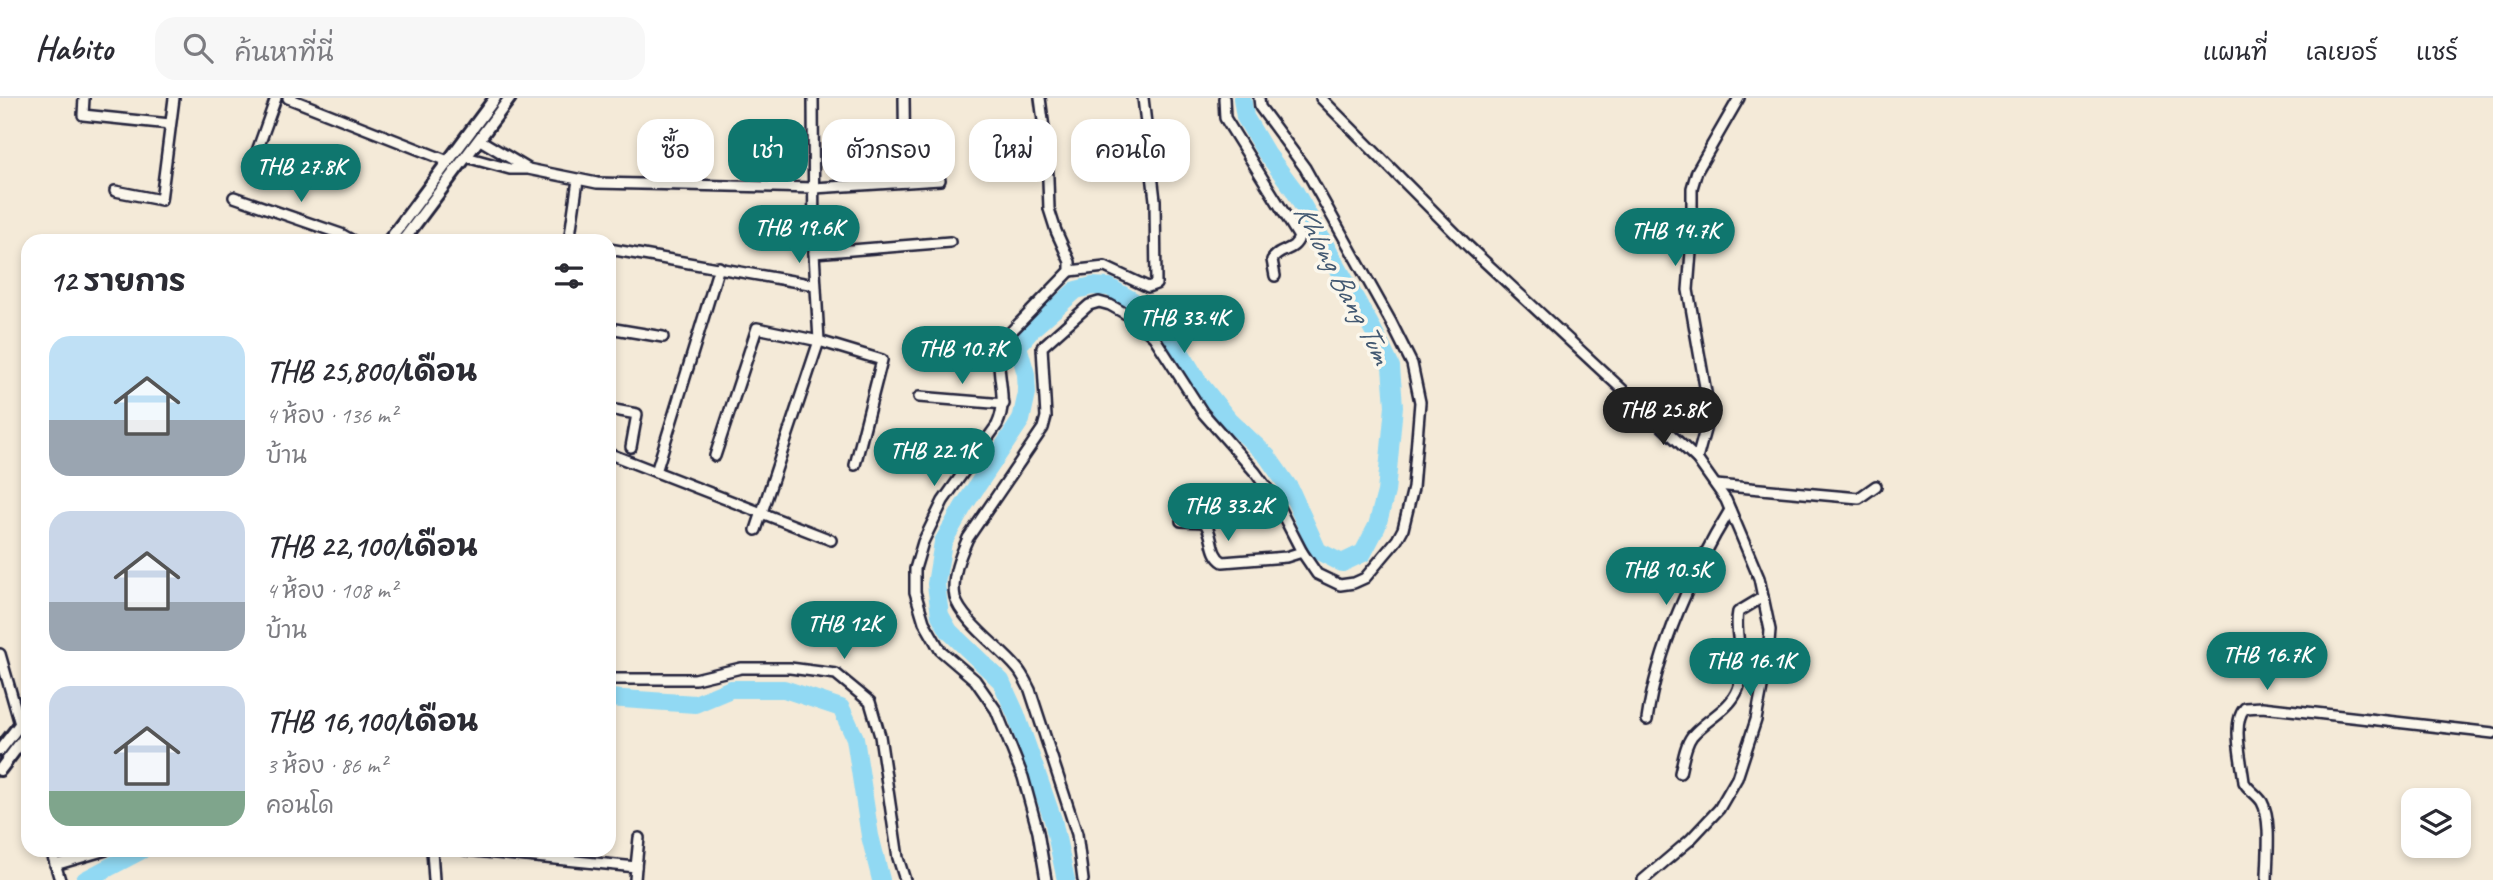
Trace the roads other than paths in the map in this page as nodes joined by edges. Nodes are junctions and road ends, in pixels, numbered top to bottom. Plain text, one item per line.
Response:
1 (84, 98) edge
2 (174, 98) edge
3 (276, 98) edge
4 (288, 98) edge
5 (495, 98) edge
6 (510, 98) edge
7 (813, 98) edge
8 (904, 98) edge
9 (1040, 98) edge
10 (1143, 98) edge
11 (1224, 98) edge
12 (1259, 98) edge
13 (1321, 98) edge
14 (1739, 98) edge
15 (904, 119) edge
16 (170, 124) junction
17 (480, 140) junction
18 (256, 154) dead end
19 (467, 157) junction
20 (448, 161) junction
21 (528, 169) junction
22 (578, 180) junction
23 (905, 182) edge
24 (814, 188) junction
25 (115, 191) dead end
26 (234, 197) dead end
27 (341, 234) edge
28 (394, 234) edge
29 (408, 234) edge
30 (570, 234) edge
31 (950, 242) dead end
32 (616, 250) edge
33 (814, 253) junction
34 (719, 267) junction
35 (1070, 271) junction
36 (1275, 276) dead end
37 (815, 285) junction
38 (616, 329) edge
39 (663, 337) dead end
40 (819, 341) junction
41 (919, 397) dead end
42 (1004, 404) junction
43 (616, 410) edge
44 (631, 447) dead end
45 (616, 456) edge
46 (715, 456) dead end
47 (1697, 458) junction
48 (855, 466) dead end
49 (656, 472) junction
50 (1716, 485) junction
51 (1876, 486) dead end
52 (1730, 510) junction
53 (761, 513) junction
54 (1181, 522) dead end
55 (756, 530) dead end
56 (831, 540) dead end
57 (1302, 552) junction
58 (1763, 597) junction
59 (0, 654) edge
60 (616, 679) edge
61 (1647, 720) dead end
62 (21, 721) edge
63 (21, 733) edge
64 (2493, 733) edge
65 (21, 736) edge
66 (0, 750) edge
67 (0, 770) edge
68 (1680, 772) dead end
69 (639, 838) dead end
70 (53, 857) edge
71 (82, 857) edge
72 (432, 857) edge
73 (535, 857) edge
74 (55, 865) junction
75 (636, 867) junction
76 (59, 878) edge
77 (434, 880) edge
78 (635, 880) edge
79 (905, 880) edge
80 (1046, 880) edge
81 (1083, 880) edge
82 (1643, 880) edge
83 (2267, 880) edge

1 - 16 street
2 - 16 street
3 - 18 street
4 - 20 street
5 - 20 street
6 - 17 street
7 - 24 street
8 - 15 street
9 - 35 street
10 - 35 street
11 - 36 street
12 - 57 street
13 - 47 street
14 - 47 street
16 - 25 street
17 - 19 street
17 - 21 street
19 - 21 street
19 - 29 street
20 - 28 street
21 - 22 street
22 - 24 street
22 - 30 street
23 - 24 street
24 - 33 street
26 - 27 street
31 - 33 street
32 - 34 street
33 - 37 street
34 - 37 street
34 - 49 street
35 - 42 street
37 - 40 street
38 - 39 street
40 - 46 street
40 - 48 street
40 - 53 street
41 - 42 street
42 - 80 street
43 - 44 street
45 - 49 street
47 - 50 street
49 - 53 street
50 - 51 street
50 - 52 street
52 - 58 street
52 - 61 street
53 - 55 street
53 - 56 street
54 - 57 street
57 - 81 street
58 - 68 street
58 - 82 street
59 - 62 street
60 - 79 street
63 - 66 street
64 - 83 street
65 - 67 street
69 - 75 street
70 - 74 street
71 - 74 street
72 - 77 street
73 - 75 street
74 - 76 street
75 - 78 street

